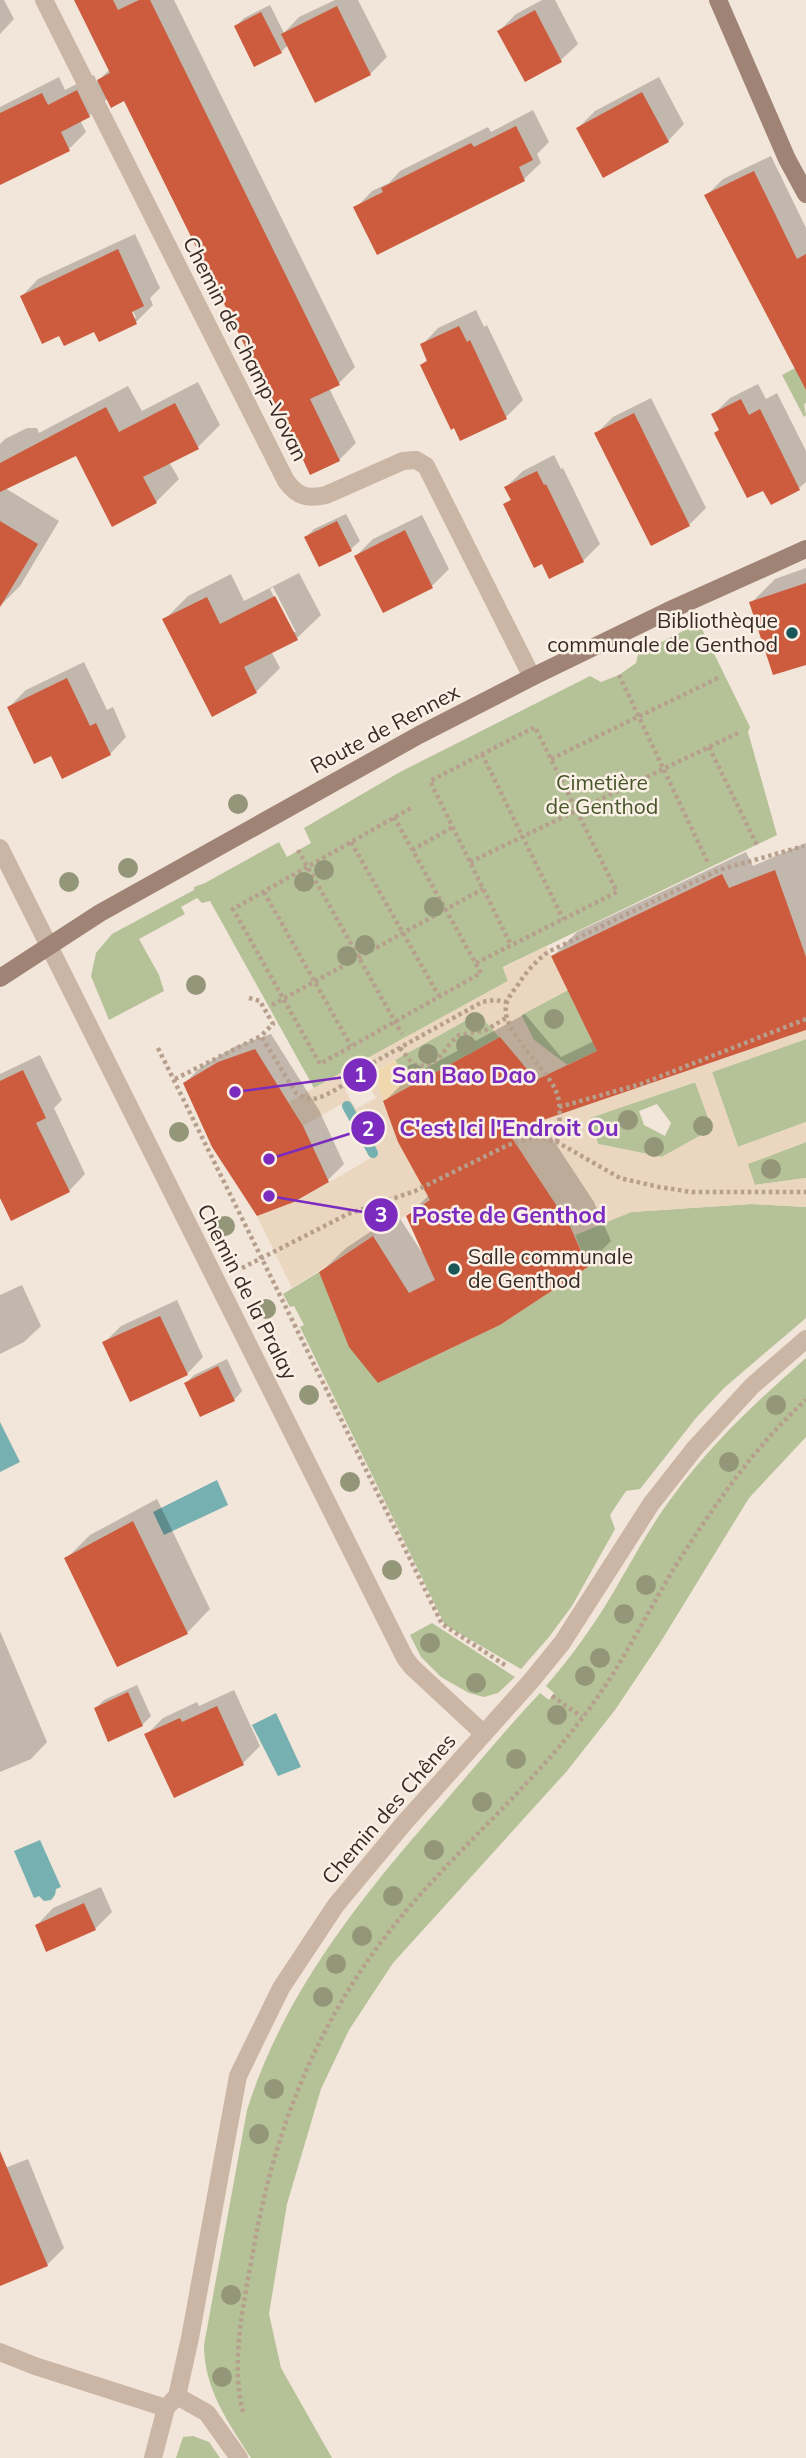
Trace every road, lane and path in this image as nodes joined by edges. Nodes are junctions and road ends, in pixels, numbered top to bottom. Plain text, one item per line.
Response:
1 (44, 0) edge
2 (719, 0) edge
3 (806, 194) edge
4 (806, 549) edge
5 (620, 675) dead end
6 (532, 677) junction
7 (718, 678) dead end
8 (639, 716) junction
9 (740, 732) dead end
10 (709, 747) junction
11 (482, 754) junction
12 (551, 759) junction
13 (664, 769) junction
14 (411, 807) dead end
15 (576, 811) junction
16 (394, 817) junction
17 (453, 827) junction
18 (523, 837) junction
19 (351, 842) junction
20 (757, 845) dead end
21 (804, 846) edge
22 (0, 848) edge
23 (298, 850) dead end
24 (412, 850) junction
25 (470, 862) junction
26 (708, 863) dead end
27 (308, 866) junction
28 (483, 889) junction
29 (264, 891) junction
30 (445, 909) junction
31 (563, 919) junction
32 (403, 933) junction
33 (510, 945) junction
34 (50, 946) junction
35 (359, 957) junction
36 (476, 963) junction
37 (0, 978) edge
38 (315, 982) junction
39 (439, 996) junction
40 (249, 998) dead end
41 (284, 998) junction
42 (507, 1002) junction
43 (272, 1005) dead end
44 (507, 1018) junction
45 (806, 1019) edge
46 (395, 1021) junction
47 (402, 1034) dead end
48 (261, 1036) junction
49 (351, 1046) junction
50 (158, 1048) dead end
51 (400, 1048) junction
52 (174, 1079) junction
53 (559, 1107) junction
54 (557, 1142) junction
55 (806, 1192) edge
56 (261, 1258) junction
57 (806, 1339) edge
58 (806, 1400) edge
59 (518, 1673) dead end
60 (543, 1689) dead end
61 (582, 1717) junction
62 (484, 1734) junction
63 (0, 2351) edge
64 (172, 2402) junction
65 (245, 2421) dead end
66 (153, 2458) edge
67 (239, 2458) edge

1 - 6 street, Chemin de Champ-Vovan
2 - 3 street
4 - 6 street, Route de Rennex
5 - 8 path
6 - 34 street, Route de Rennex
7 - 8 path
8 - 12 path
8 - 13 path
9 - 10 path
10 - 13 path
10 - 20 path
11 - 12 path
11 - 17 path
11 - 18 path
12 - 15 path
13 - 15 path
13 - 26 path
14 - 16 path
15 - 18 path
15 - 31 path
16 - 19 path
16 - 24 path
17 - 24 path
17 - 25 path
18 - 25 path
18 - 31 path
19 - 27 path
19 - 32 path
21 - 42 path
22 - 34 street, Chemin de la Pralay
23 - 27 path
24 - 30 path
25 - 28 path
27 - 29 path
27 - 35 path
28 - 30 path
28 - 33 path
29 - 38 path
29 - 41 path
30 - 32 path
30 - 36 path
31 - 33 path
32 - 35 path
32 - 39 path
33 - 36 path
34 - 37 street, Route de Rennex
34 - 62 street, Chemin de la Pralay
35 - 38 path
35 - 46 path
36 - 39 path
38 - 41 path
38 - 49 path
39 - 46 path
40 - 48 path
41 - 43 path
41 - 49 path
42 - 44 path
42 - 51 path
44 - 51 path
44 - 53 path
45 - 53 path
46 - 47 path
46 - 49 path
48 - 51 path
48 - 52 path
50 - 52 path
52 - 56 path
53 - 54 path
54 - 55 path
54 - 56 path
56 - 59 path
57 - 62 street, Chemin des Chênes
58 - 61 path
60 - 61 path
61 - 65 path
62 - 64 street, Chemin des Chênes
63 - 64 street
64 - 66 street, Chemin des Chênes
64 - 67 street

